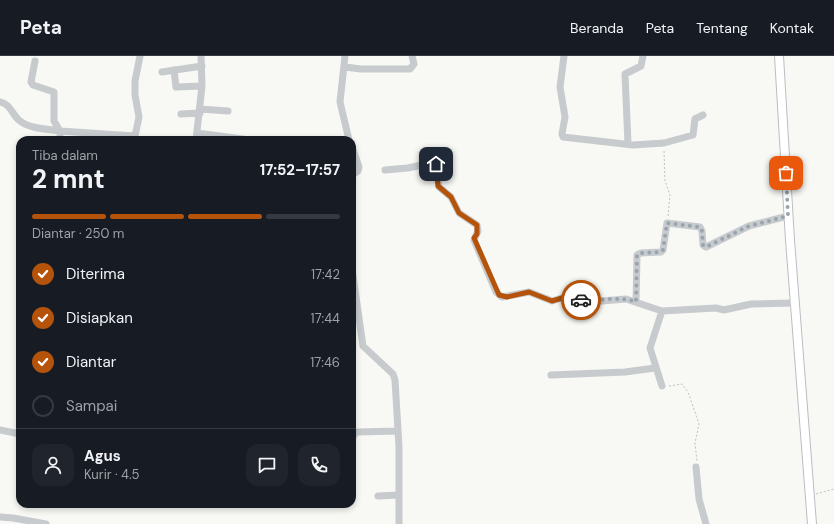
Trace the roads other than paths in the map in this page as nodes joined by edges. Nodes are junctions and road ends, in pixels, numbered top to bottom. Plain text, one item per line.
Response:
1 (140, 56) edge
2 (201, 56) edge
3 (346, 56) edge
4 (412, 56) edge
5 (564, 56) edge
6 (643, 56) edge
7 (779, 56) edge
8 (35, 60) dead end
9 (202, 66) junction
10 (345, 67) junction
11 (174, 70) junction
12 (162, 72) dead end
13 (202, 86) junction
14 (0, 102) edge
15 (228, 110) dead end
16 (200, 111) junction
17 (181, 114) dead end
18 (703, 115) dead end
19 (60, 131) junction
20 (60, 136) edge
21 (114, 136) edge
22 (135, 136) edge
23 (197, 136) edge
24 (348, 136) edge
25 (628, 144) junction
26 (356, 157) edge
27 (385, 170) dead end
28 (356, 172) edge
29 (788, 216) junction
30 (356, 297) edge
31 (636, 302) junction
32 (794, 303) junction
33 (662, 311) junction
34 (655, 368) junction
35 (551, 374) dead end
36 (662, 386) road end
37 (0, 430) edge
38 (398, 431) junction
39 (356, 432) edge
40 (16, 433) edge
41 (696, 467) road end
42 (398, 495) junction
43 (378, 496) dead end
44 (0, 517) edge
45 (46, 524) edge
46 (399, 524) edge
47 (706, 524) edge
48 (812, 524) edge

1 - 22 street
2 - 9 street
3 - 10 street
4 - 10 street
5 - 25 street
6 - 25 street
7 - 29 main road
8 - 19 street
9 - 11 street
9 - 13 street
10 - 24 street
11 - 12 street
11 - 13 street
13 - 16 street
14 - 19 street
15 - 16 street
16 - 17 street
16 - 23 street
18 - 25 street
19 - 20 street
19 - 21 street
26 - 28 street
27 - 31 street
29 - 31 street
29 - 32 main road
30 - 38 street
31 - 33 street
32 - 33 street
32 - 48 main road
33 - 34 street
34 - 35 street
34 - 36 street
37 - 40 street
38 - 39 street
38 - 42 street
41 - 47 street
42 - 43 street
42 - 46 street
44 - 45 street

